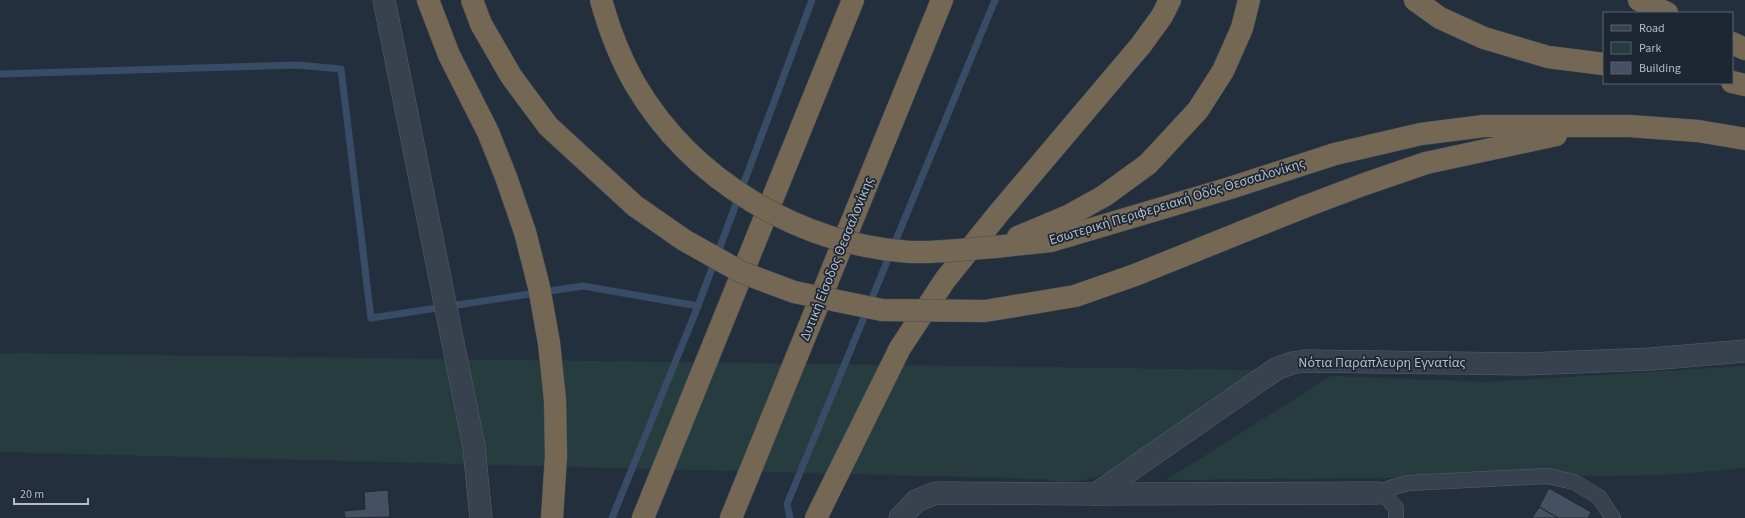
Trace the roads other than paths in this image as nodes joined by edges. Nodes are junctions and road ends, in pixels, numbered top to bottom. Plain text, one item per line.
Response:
1 (384, 0) edge
2 (428, 0) edge
3 (472, 0) edge
4 (601, 0) edge
5 (853, 0) edge
6 (942, 0) edge
7 (1170, 0) edge
8 (1249, 0) edge
9 (1415, 0) edge
10 (1639, 0) edge
11 (1665, 12) edge
12 (1733, 43) edge
13 (1745, 49) edge
14 (1603, 64) edge
15 (1733, 82) edge
16 (1745, 85) edge
17 (1598, 127) junction
18 (1745, 139) edge
19 (995, 247) junction
20 (1745, 351) edge
21 (1378, 493) junction
22 (1096, 494) junction
23 (552, 516) edge
24 (481, 518) edge
25 (643, 518) edge
26 (731, 518) edge
27 (816, 518) edge
28 (900, 518) edge
29 (1396, 518) edge
30 (1612, 518) edge

1 - 24 street
2 - 23 highway
3 - 17 highway, bridge
4 - 19 highway, Εσωτερική Περιφερειακή Οδός Θεσσαλονίκης, bridge
5 - 25 highway
6 - 26 highway, Δυτική Είσοδος Θεσσαλονίκης
7 - 27 highway
8 - 19 highway
9 - 14 highway
10 - 11 highway
12 - 13 highway
15 - 16 highway
17 - 18 highway, Εσωτερική Περιφερειακή Οδός Θεσσαλονίκης
17 - 19 highway, Εσωτερική Περιφερειακή Οδός Θεσσαλονίκης
20 - 22 street, Νότια Παράπλευρη Εγνατίας
21 - 22 street
21 - 29 lane
21 - 30 lane
22 - 28 street

